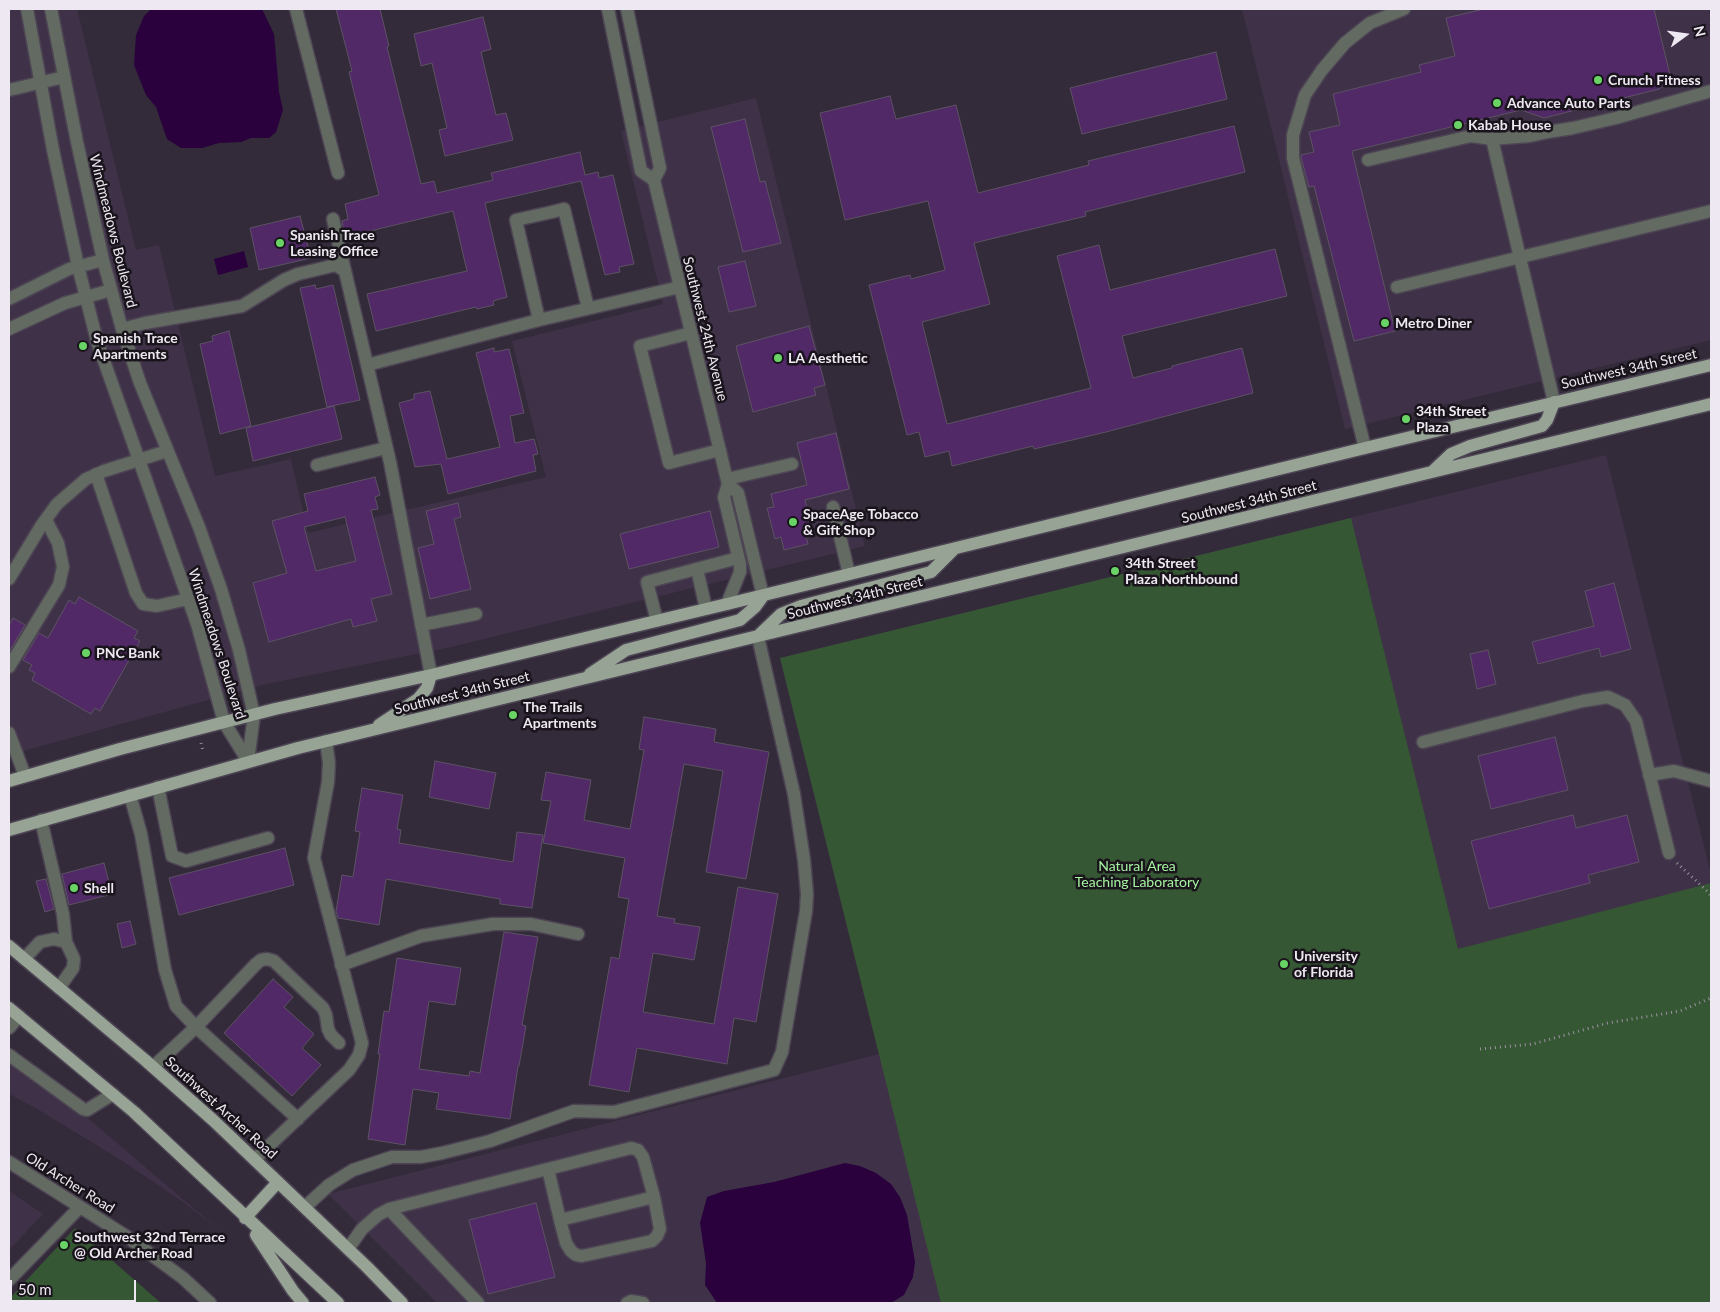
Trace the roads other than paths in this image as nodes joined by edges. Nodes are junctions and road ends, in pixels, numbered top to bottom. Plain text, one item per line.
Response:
1 (26, 9) edge
2 (51, 9) edge
3 (296, 9) edge
4 (608, 9) edge
5 (627, 9) edge
6 (1404, 9) edge
7 (64, 77) junction
8 (41, 82) junction
9 (9, 90) edge
10 (1711, 91) edge
11 (1492, 138) junction
12 (1368, 160) dead end
13 (338, 173) dead end
14 (654, 180) junction
15 (1711, 211) edge
16 (333, 219) dead end
17 (1521, 257) junction
18 (103, 260) junction
19 (78, 266) junction
20 (344, 271) junction
21 (680, 287) junction
22 (1397, 287) dead end
23 (111, 290) junction
24 (86, 297) junction
25 (9, 299) edge
26 (588, 308) junction
27 (539, 320) junction
28 (9, 329) edge
29 (122, 329) junction
30 (691, 334) junction
31 (366, 365) junction
32 (1711, 365) edge
33 (1554, 402) junction
34 (1711, 404) edge
35 (386, 448) junction
36 (1365, 448) junction
37 (720, 450) junction
38 (167, 451) junction
39 (140, 459) junction
40 (792, 464) dead end
41 (317, 465) dead end
42 (1431, 472) junction
43 (96, 474) junction
44 (727, 482) junction
45 (833, 507) dead end
46 (46, 520) junction
47 (954, 549) junction
48 (738, 558) junction
49 (697, 569) junction
50 (849, 574) junction
51 (9, 579) edge
52 (763, 596) junction
53 (188, 599) junction
54 (727, 604) junction
55 (706, 609) junction
56 (476, 614) dead end
57 (656, 621) junction
58 (421, 626) junction
59 (758, 636) junction
60 (9, 667) edge
61 (431, 675) junction
62 (582, 679) junction
63 (254, 715) junction
64 (224, 722) junction
65 (373, 730) junction
66 (9, 733) edge
67 (326, 741) junction
68 (1423, 742) dead end
69 (248, 761) junction
70 (1649, 775) junction
71 (25, 776) junction
72 (9, 780) edge
73 (1711, 781) edge
74 (158, 787) junction
75 (130, 795) junction
76 (41, 820) junction
77 (9, 830) edge
78 (268, 838) dead end
79 (1669, 853) road end
80 (578, 934) dead end
81 (66, 942) junction
82 (9, 946) edge
83 (24, 959) junction
84 (341, 965) junction
85 (58, 988) junction
86 (9, 1008) edge
87 (19, 1016) junction
88 (196, 1027) junction
89 (9, 1028) edge
90 (339, 1043) dead end
91 (9, 1056) edge
92 (153, 1067) junction
93 (113, 1094) junction
94 (298, 1119) junction
95 (255, 1159) junction
96 (9, 1162) edge
97 (548, 1169) junction
98 (278, 1182) junction
99 (654, 1197) junction
100 (305, 1207) junction
101 (79, 1208) junction
102 (390, 1209) junction
103 (245, 1218) junction
104 (560, 1220) junction
105 (348, 1249) junction
106 (9, 1280) edge
107 (210, 1303) edge
108 (303, 1303) edge
109 (338, 1303) edge
110 (402, 1303) edge
111 (478, 1303) edge
112 (627, 1303) edge
113 (642, 1303) edge

1 - 8 street, Windmeadows Boulevard
2 - 7 street, Windmeadows Boulevard
3 - 13 street
4 - 14 street, Southwest 24th Avenue
5 - 14 street, Southwest 24th Avenue
6 - 36 street
7 - 8 street
7 - 18 street, Windmeadows Boulevard
8 - 9 street
8 - 19 street, Windmeadows Boulevard
10 - 11 street
11 - 12 street
11 - 17 street
14 - 21 street, Southwest 24th Avenue
15 - 17 street
16 - 20 street
17 - 22 street
17 - 33 street
18 - 19 street
18 - 23 street, Windmeadows Boulevard
19 - 24 street, Windmeadows Boulevard
19 - 25 street
20 - 29 street
20 - 31 street
21 - 26 street
21 - 30 street, Southwest 24th Avenue
23 - 24 street
23 - 29 street, Windmeadows Boulevard
24 - 28 street
24 - 39 street, Windmeadows Boulevard
26 - 27 street
26 - 27 street
27 - 31 street
29 - 38 street, Windmeadows Boulevard
30 - 37 street, Southwest 24th Avenue
30 - 37 street
31 - 35 street
32 - 33 main road, Southwest 34th Street
33 - 36 main road, Southwest 34th Street
33 - 42 main road
34 - 42 main road, Southwest 34th Street
35 - 41 street
35 - 58 street
36 - 47 main road, Southwest 34th Street
37 - 44 street, Southwest 24th Avenue
38 - 39 street
38 - 63 street, Windmeadows Boulevard
39 - 43 street
39 - 53 street, Windmeadows Boulevard
40 - 44 street
42 - 59 main road, Southwest 34th Street
43 - 46 street
43 - 53 street
44 - 48 street, Southwest 24th Avenue
44 - 52 street, Southwest 24th Avenue
45 - 50 street
46 - 51 street
46 - 60 street
47 - 50 main road, Southwest 34th Street
47 - 59 main road
48 - 49 street
48 - 54 street, Southwest 24th Avenue
49 - 55 street
49 - 57 street
50 - 52 main road, Southwest 34th Street
52 - 54 main road, Southwest 34th Street
52 - 62 main road
53 - 64 street, Windmeadows Boulevard
54 - 55 main road, Southwest 34th Street
55 - 57 main road, Southwest 34th Street
56 - 58 street
57 - 61 main road, Southwest 34th Street
58 - 61 street
59 - 62 main road, Southwest 34th Street
59 - 100 street
61 - 63 main road, Southwest 34th Street
61 - 65 main road
62 - 65 main road, Southwest 34th Street
63 - 64 main road, Southwest 34th Street
63 - 69 street, Windmeadows Boulevard
64 - 69 street, Windmeadows Boulevard
64 - 71 main road, Southwest 34th Street
65 - 67 main road, Southwest 34th Street
66 - 71 street
67 - 69 main road, Southwest 34th Street
67 - 84 street
68 - 70 street
69 - 74 main road, Southwest 34th Street
70 - 73 street
70 - 79 street
71 - 72 main road, Southwest 34th Street
74 - 75 main road, Southwest 34th Street
74 - 78 street
75 - 76 main road, Southwest 34th Street
75 - 88 street
76 - 77 main road, Southwest 34th Street
76 - 81 street
80 - 84 street
81 - 83 street
81 - 85 street
82 - 83 main road, Southwest Archer Road
83 - 85 main road, Southwest Archer Road
84 - 94 street
85 - 92 main road, Southwest Archer Road
86 - 87 main road
87 - 89 street
87 - 93 main road
88 - 90 street
88 - 92 street
88 - 94 street
91 - 93 street
92 - 95 main road, Southwest Archer Road
93 - 103 main road
94 - 95 street
95 - 98 main road, Southwest Archer Road
96 - 101 street, Old Archer Road
97 - 99 street
97 - 102 street
97 - 104 street
98 - 100 main road, Southwest Archer Road
98 - 103 main road
99 - 104 street
99 - 104 street
100 - 105 main road, Southwest Archer Road
101 - 106 street
101 - 107 street, Old Archer Road
102 - 105 street
102 - 111 street
103 - 108 main road
103 - 109 main road
105 - 110 main road, Southwest Archer Road
112 - 113 street

